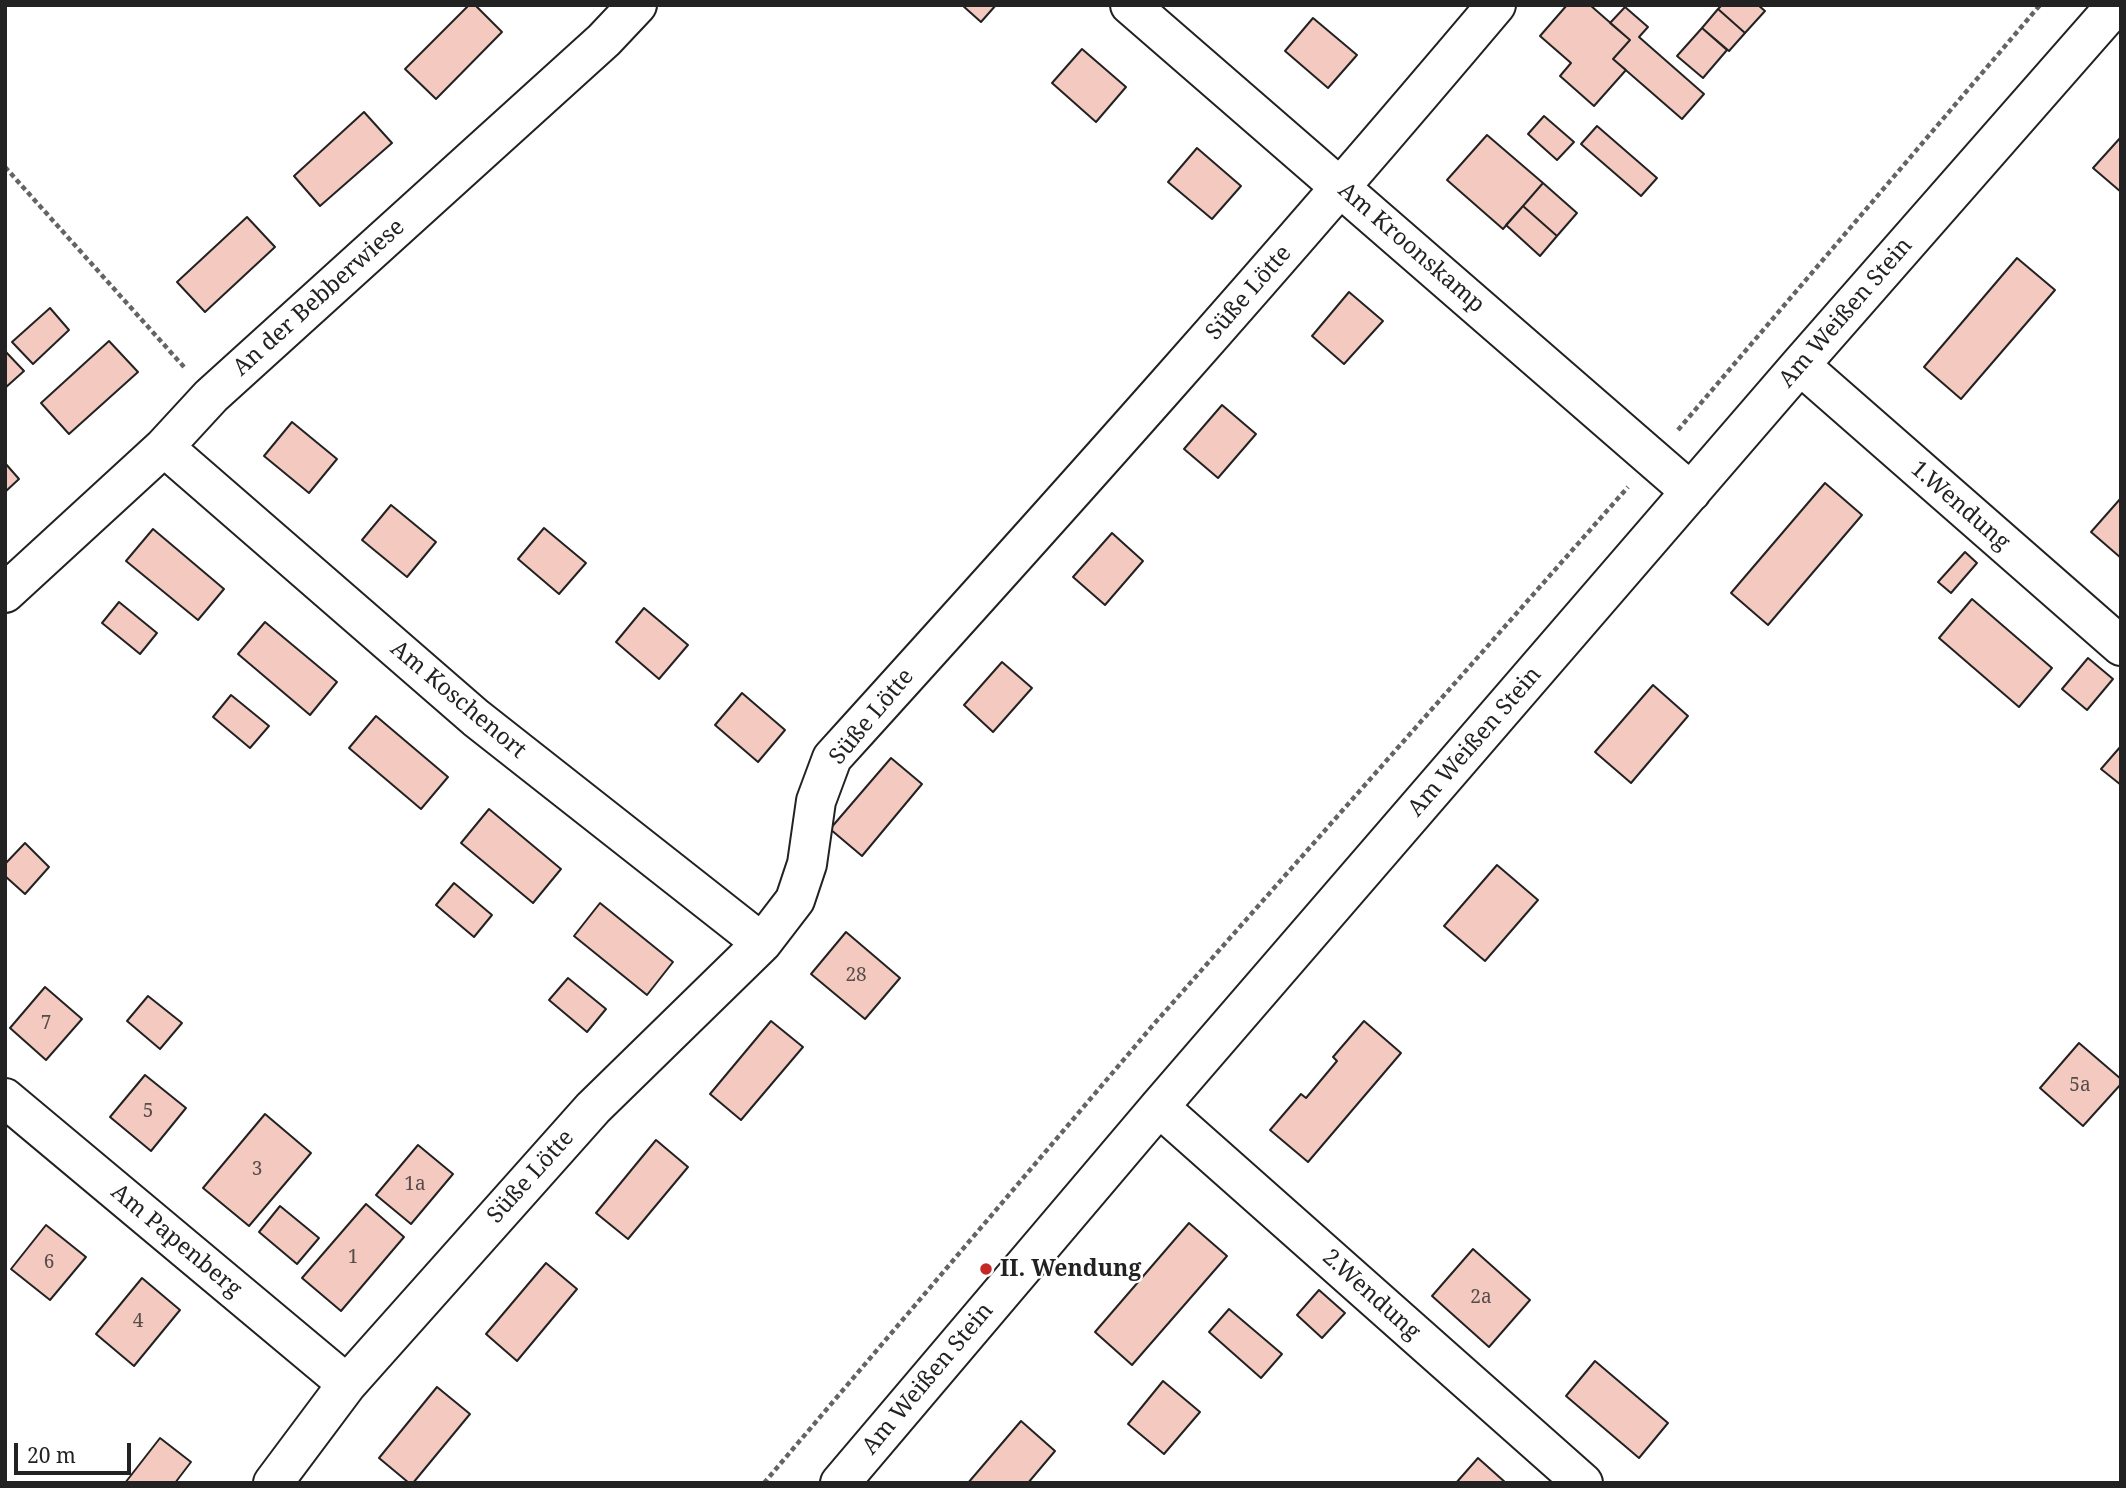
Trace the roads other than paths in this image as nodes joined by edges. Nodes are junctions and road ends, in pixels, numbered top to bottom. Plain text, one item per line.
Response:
1 (637, 5) edge
2 (1130, 5) edge
3 (1496, 5) edge
4 (2116, 5) edge
5 (1342, 187) junction
6 (1800, 365) junction
7 (164, 447) junction
8 (1691, 492) junction
9 (5, 593) edge
10 (2121, 646) edge
11 (762, 943) junction
12 (5, 1098) edge
13 (1159, 1107) junction
14 (347, 1384) junction
15 (273, 1483) edge
16 (840, 1483) edge
17 (1583, 1483) edge

1 - 7 street, An der Bebberwiese
2 - 5 street, Am Kroonskamp
3 - 5 street, Süße Lötte
4 - 6 street, Am Weißen Stein
5 - 8 street, Am Kroonskamp
5 - 11 street, Süße Lötte
6 - 8 street, Am Weißen Stein
6 - 10 street, 1.Wendung
7 - 9 street, An der Bebberwiese
7 - 11 street, Am Koschenort
8 - 13 street, Am Weißen Stein
11 - 14 street, Süße Lötte
12 - 14 street, Am Papenberg
13 - 16 street, Am Weißen Stein
13 - 17 street, 2.Wendung
14 - 15 street, Süße Lötte

